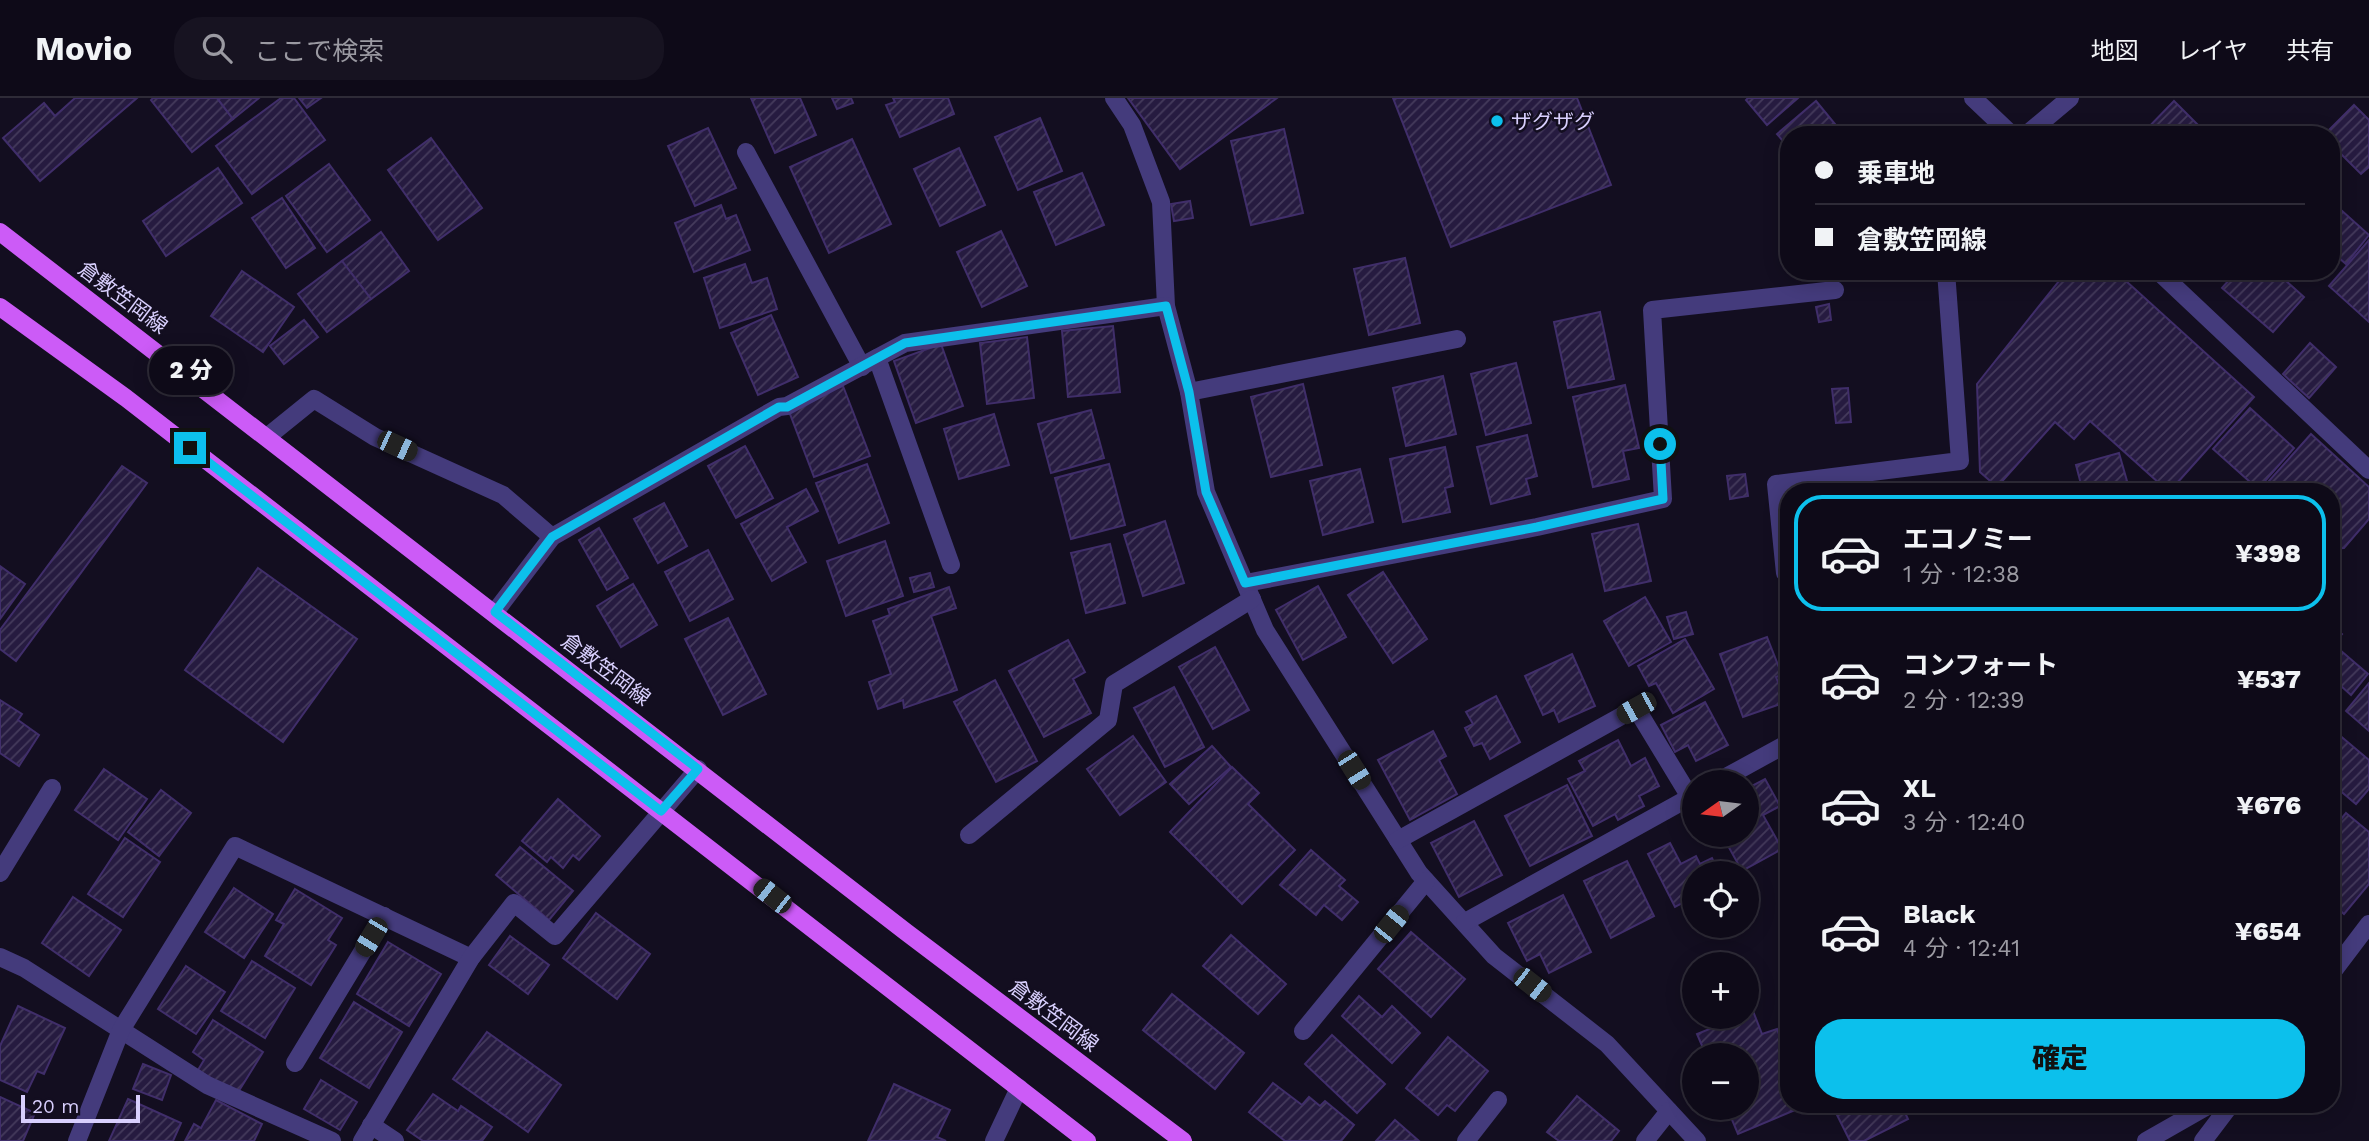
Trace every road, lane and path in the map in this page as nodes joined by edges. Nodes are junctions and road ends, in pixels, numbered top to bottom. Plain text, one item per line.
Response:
1 (1114, 98) edge
2 (1973, 98) edge
3 (2070, 98) edge
4 (2003, 126) edge
5 (2037, 126) edge
6 (746, 152) dead end
7 (0, 232) edge
8 (1947, 280) edge
9 (2168, 280) edge
10 (1835, 290) dead end
11 (1166, 306) junction
12 (0, 307) edge
13 (1457, 339) dead end
14 (869, 363) junction
15 (1189, 392) junction
16 (267, 437) junction
17 (2369, 470) edge
18 (1784, 483) edge
19 (1780, 484) edge
20 (1780, 524) edge
21 (552, 537) junction
22 (951, 565) dead end
23 (1249, 591) junction
24 (495, 612) junction
25 (1780, 747) edge
26 (698, 769) junction
27 (1739, 770) edge
28 (1682, 780) edge
29 (52, 788) dead end
30 (1682, 802) edge
31 (661, 811) junction
32 (969, 835) dead end
33 (1398, 840) junction
34 (0, 873) edge
35 (1426, 881) junction
36 (384, 916) junction
37 (1465, 922) junction
38 (2369, 924) edge
39 (0, 957) edge
40 (471, 958) junction
41 (2340, 962) edge
42 (121, 1030) junction
43 (1303, 1031) dead end
44 (295, 1063) dead end
45 (1019, 1088) junction
46 (1498, 1100) dead end
47 (1669, 1111) junction
48 (2195, 1113) edge
49 (2224, 1113) edge
50 (371, 1125) junction
51 (77, 1141) edge
52 (332, 1141) edge
53 (362, 1141) edge
54 (395, 1141) edge
55 (994, 1141) edge
56 (1087, 1141) edge
57 (1183, 1141) edge
58 (1466, 1141) edge
59 (1645, 1141) edge
60 (1697, 1141) edge
61 (2146, 1141) edge
62 (2203, 1141) edge

1 - 11 street
2 - 4 street
3 - 5 street
6 - 14 street
7 - 16 main road, 倉敷笠岡線
8 - 18 street
9 - 17 street
10 - 23 street
11 - 14 street
11 - 15 street
12 - 31 main road
13 - 15 street
14 - 21 street
14 - 22 street
15 - 23 street
16 - 21 street
16 - 24 main road, 倉敷笠岡線
19 - 20 street
21 - 24 street
23 - 32 street
23 - 33 street
24 - 26 main road, 倉敷笠岡線
25 - 27 street
26 - 31 street
26 - 57 main road, 倉敷笠岡線
28 - 33 street
29 - 34 street
30 - 37 street
31 - 40 street
31 - 45 main road
33 - 35 street
35 - 37 street
35 - 43 street
36 - 40 street
36 - 42 street
36 - 44 street
37 - 47 street
38 - 41 street
39 - 42 street
40 - 50 street
42 - 51 street
42 - 52 street
45 - 55 street
45 - 56 main road
46 - 58 street
47 - 59 street
47 - 60 street
48 - 61 street
49 - 62 street
50 - 53 street
50 - 54 street

